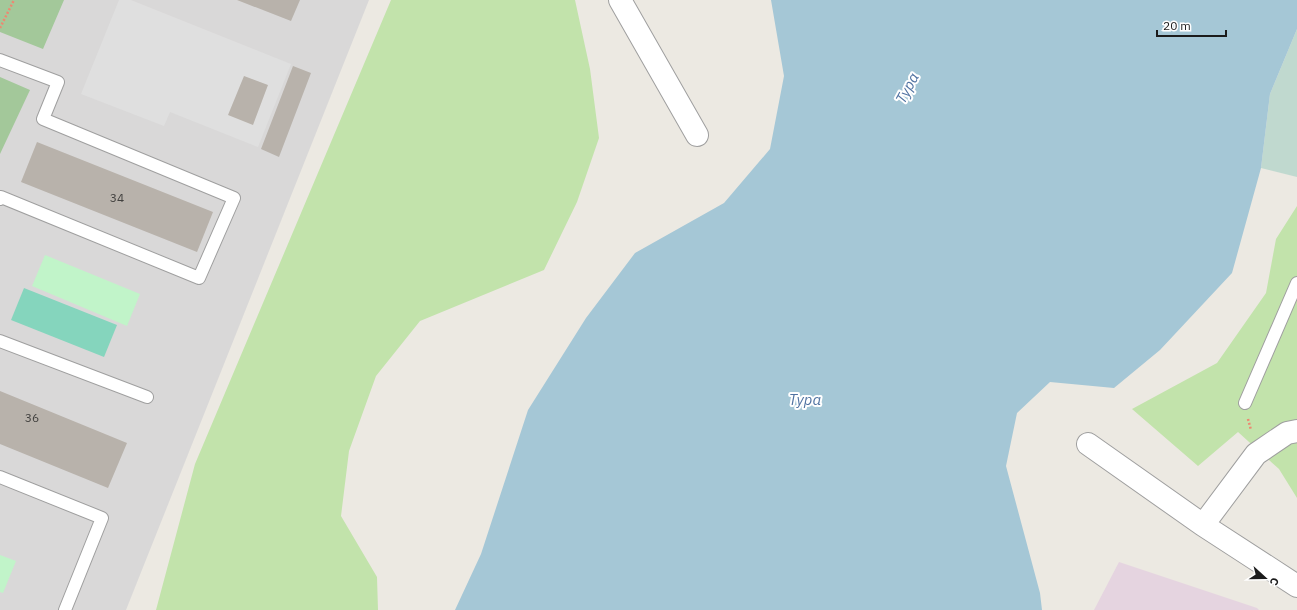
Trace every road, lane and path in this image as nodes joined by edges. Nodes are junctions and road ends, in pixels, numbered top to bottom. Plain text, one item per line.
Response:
1 (14, 0) edge
2 (620, 0) edge
3 (0, 28) edge
4 (0, 60) edge
5 (697, 135) dead end
6 (0, 199) edge
7 (1297, 283) edge
8 (0, 341) edge
9 (147, 397) dead end
10 (1245, 403) dead end
11 (1297, 431) edge
12 (1088, 444) dead end
13 (0, 477) edge
14 (1203, 525) junction
15 (1297, 586) edge
16 (65, 610) edge

1 - 3 path
2 - 5 street
4 - 6 lane
7 - 10 lane
8 - 9 lane
11 - 14 street
12 - 14 street
13 - 16 lane
14 - 15 street

